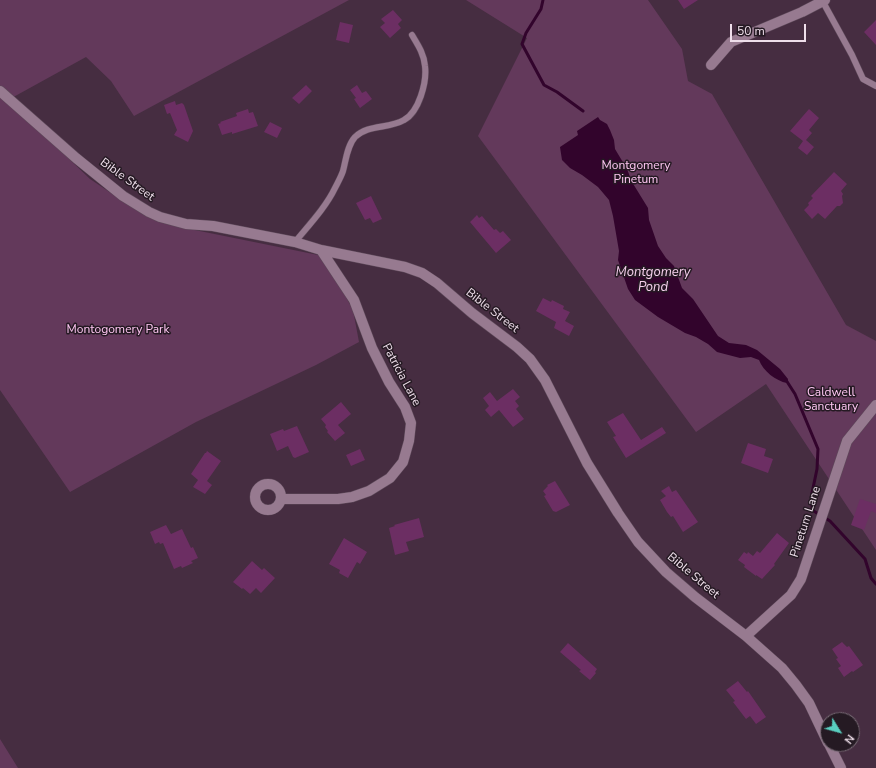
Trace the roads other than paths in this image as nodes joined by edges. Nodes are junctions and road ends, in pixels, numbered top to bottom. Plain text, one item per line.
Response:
1 (824, 1) edge
2 (412, 35) dead end
3 (711, 65) dead end
4 (876, 86) edge
5 (0, 90) edge
6 (295, 242) junction
7 (321, 250) junction
8 (876, 405) edge
9 (281, 499) dead end
10 (746, 636) junction
11 (820, 726) edge
12 (833, 752) edge
13 (841, 768) edge

1 - 3 street
1 - 4 lane
2 - 6 lane
5 - 6 street, Bible Street
6 - 7 street, Bible Street
7 - 9 street, Patricia Lane
7 - 10 street, Bible Street
8 - 10 street, Pinetum Lane
10 - 11 street, Bible Street
12 - 13 street, Bible Street

